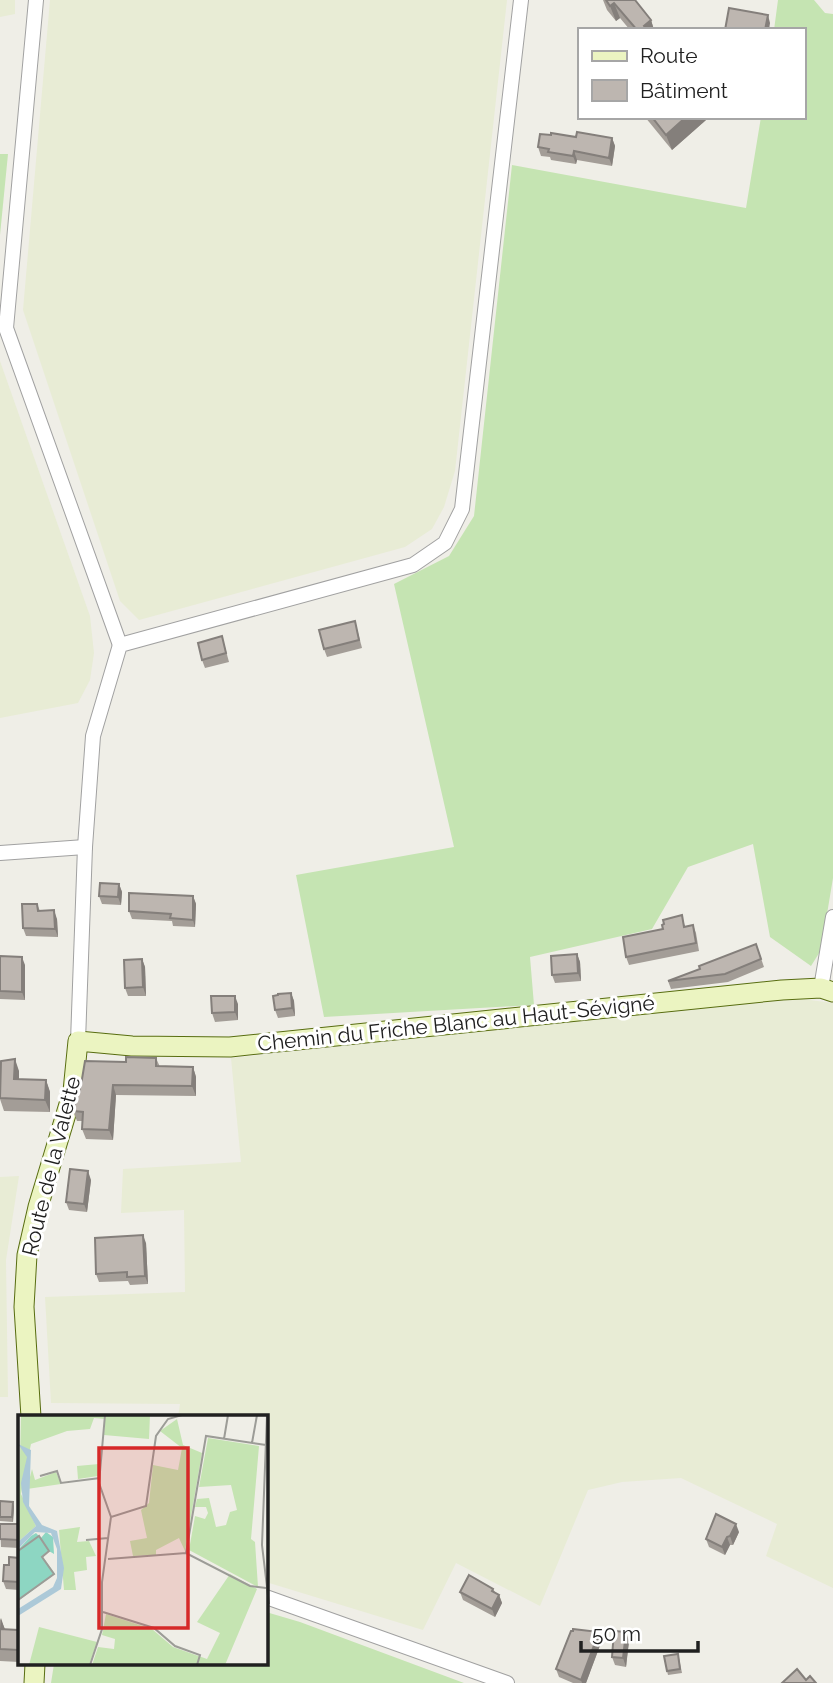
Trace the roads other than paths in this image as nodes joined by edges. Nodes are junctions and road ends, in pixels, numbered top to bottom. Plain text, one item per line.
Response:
1 (36, 0) edge
2 (520, 0) edge
3 (5, 283) edge
4 (120, 645) junction
5 (85, 847) junction
6 (0, 853) edge
7 (833, 917) edge
8 (827, 990) edge
9 (78, 1041) junction
10 (31, 1415) edge
11 (268, 1598) edge
12 (507, 1683) edge

1 - 3 street
2 - 4 street
3 - 4 street
4 - 5 street
5 - 6 street
5 - 9 street
7 - 8 street
8 - 9 street, Chemin du Friche Blanc au Haut-Sévigné
9 - 10 street, Route de la Valette
11 - 12 street

